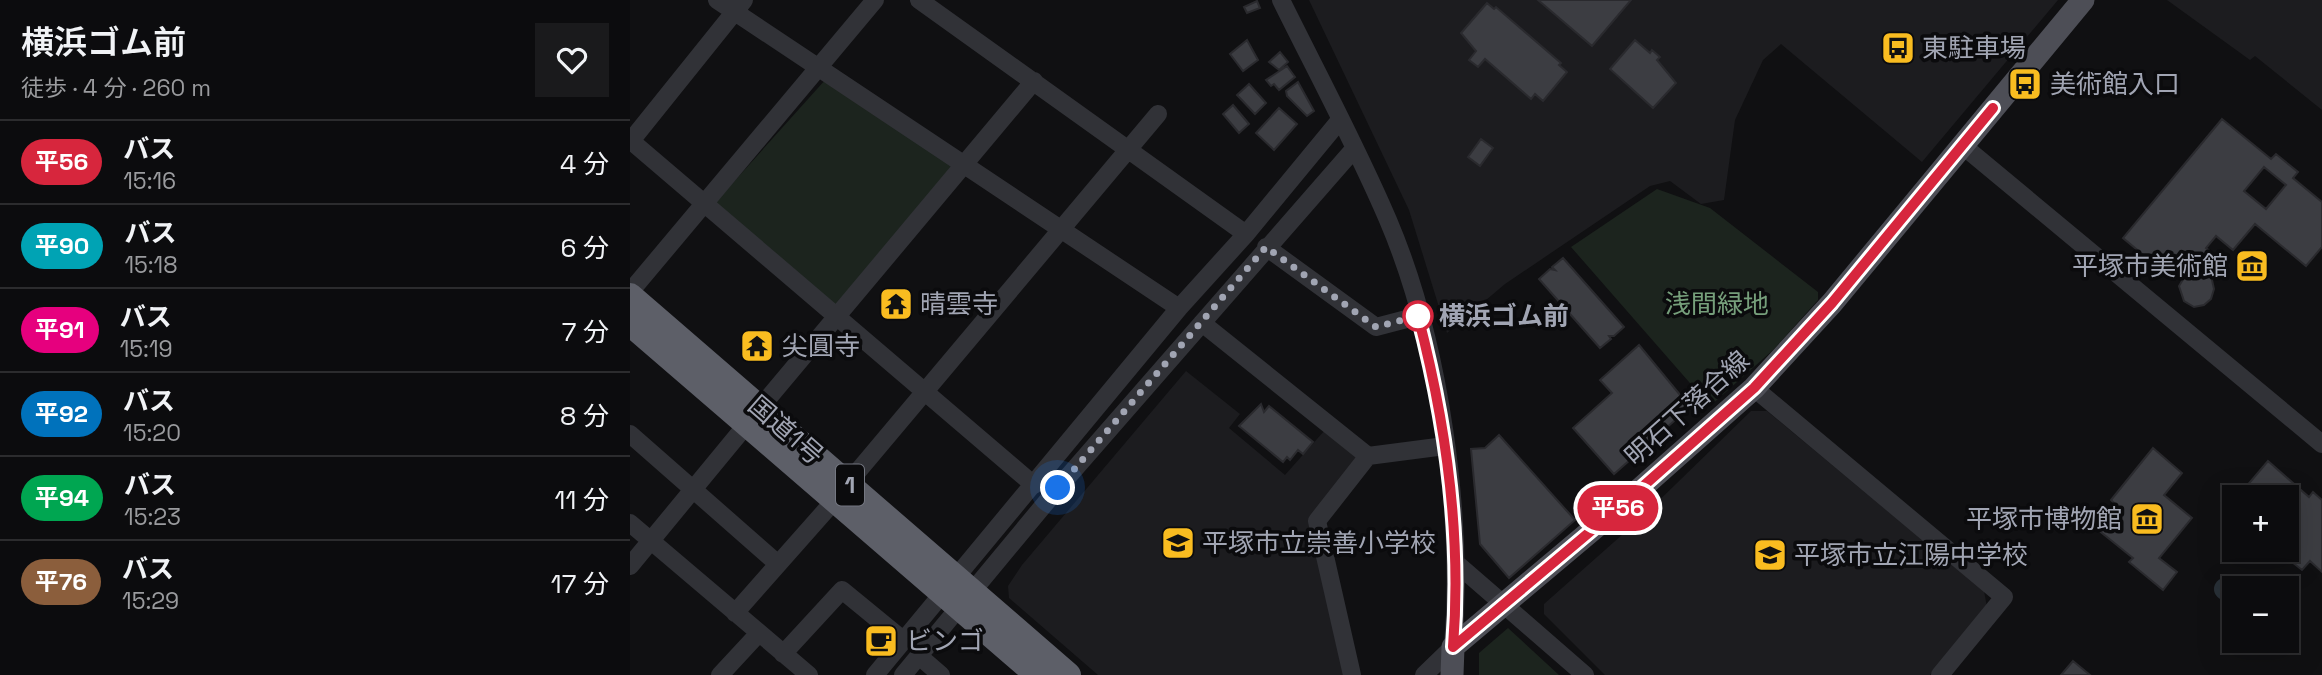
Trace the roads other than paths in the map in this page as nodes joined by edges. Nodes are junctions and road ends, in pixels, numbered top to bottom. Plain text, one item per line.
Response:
1 (716, 0) edge
2 (875, 0) edge
3 (919, 0) edge
4 (1282, 0) edge
5 (2083, 0) edge
6 (739, 6) edge
7 (819, 68) junction
8 (1034, 81) junction
9 (1158, 114) dead end
10 (1340, 120) junction
11 (630, 141) edge
12 (1962, 145) junction
13 (1128, 149) junction
14 (1354, 149) junction
15 (964, 165) junction
16 (704, 203) junction
17 (1062, 229) junction
18 (1246, 234) junction
19 (1266, 247) junction
20 (630, 294) edge
21 (1178, 308) junction
22 (837, 316) junction
23 (1418, 316) junction
24 (630, 323) edge
25 (1202, 323) junction
26 (1754, 388) junction
27 (925, 392) junction
28 (754, 416) junction
29 (630, 434) edge
30 (2322, 444) edge
31 (1445, 446) junction
32 (1368, 456) junction
33 (1034, 485) junction
34 (693, 489) junction
35 (841, 492) junction
36 (630, 523) edge
37 (651, 541) junction
38 (1456, 563) junction
39 (778, 564) junction
40 (630, 566) edge
41 (957, 592) junction
42 (1505, 605) junction
43 (735, 612) junction
44 (759, 633) junction
45 (904, 640) junction
46 (1453, 647) junction
47 (783, 654) junction
48 (919, 656) junction
49 (720, 675) edge
50 (809, 675) edge
51 (875, 675) edge
52 (902, 675) edge
53 (941, 675) edge
54 (1038, 675) edge
55 (1068, 675) edge
56 (1352, 675) edge
57 (1424, 675) edge
58 (1452, 675) edge
59 (1585, 675) edge
60 (1940, 675) edge

1 - 6 street
2 - 7 street
3 - 8 street
4 - 10 street
5 - 12 main road, 明石下落合線
6 - 7 street
6 - 11 street
7 - 15 street
7 - 16 street
8 - 13 street
8 - 15 street
9 - 13 street
10 - 14 street
10 - 18 street
11 - 16 street
12 - 26 main road, 明石下落合線
12 - 30 street
13 - 17 street
13 - 18 street
14 - 19 street
14 - 23 street
15 - 17 street
15 - 22 street
16 - 20 street
16 - 22 street
17 - 21 street
17 - 27 street
18 - 21 street
19 - 23 street
19 - 25 street
20 - 28 highway, 国道1号 / 1
21 - 33 street
22 - 27 street
22 - 28 street
23 - 31 street
24 - 28 highway, 国道1号 / 1
25 - 32 street
25 - 41 street
26 - 42 main road, 明石下落合線
26 - 60 street
27 - 33 street
27 - 35 street
28 - 34 street
28 - 35 highway, 国道1号 / 1
29 - 34 street
31 - 32 street
31 - 38 street
32 - 56 street
33 - 41 street
34 - 37 street
34 - 39 street
35 - 39 street
35 - 41 highway, 国道1号 / 1
36 - 37 street
37 - 40 street
37 - 43 street
38 - 42 street
38 - 46 street
39 - 43 street
41 - 45 street
41 - 48 street
41 - 54 highway, 国道1号 / 1
41 - 55 highway, 国道1号 / 1
42 - 46 main road, 明石下落合線
42 - 59 street
43 - 44 street
44 - 47 street
44 - 49 street
45 - 47 street
45 - 51 street
46 - 57 street
46 - 58 main road
47 - 50 street
48 - 52 street
48 - 53 street

